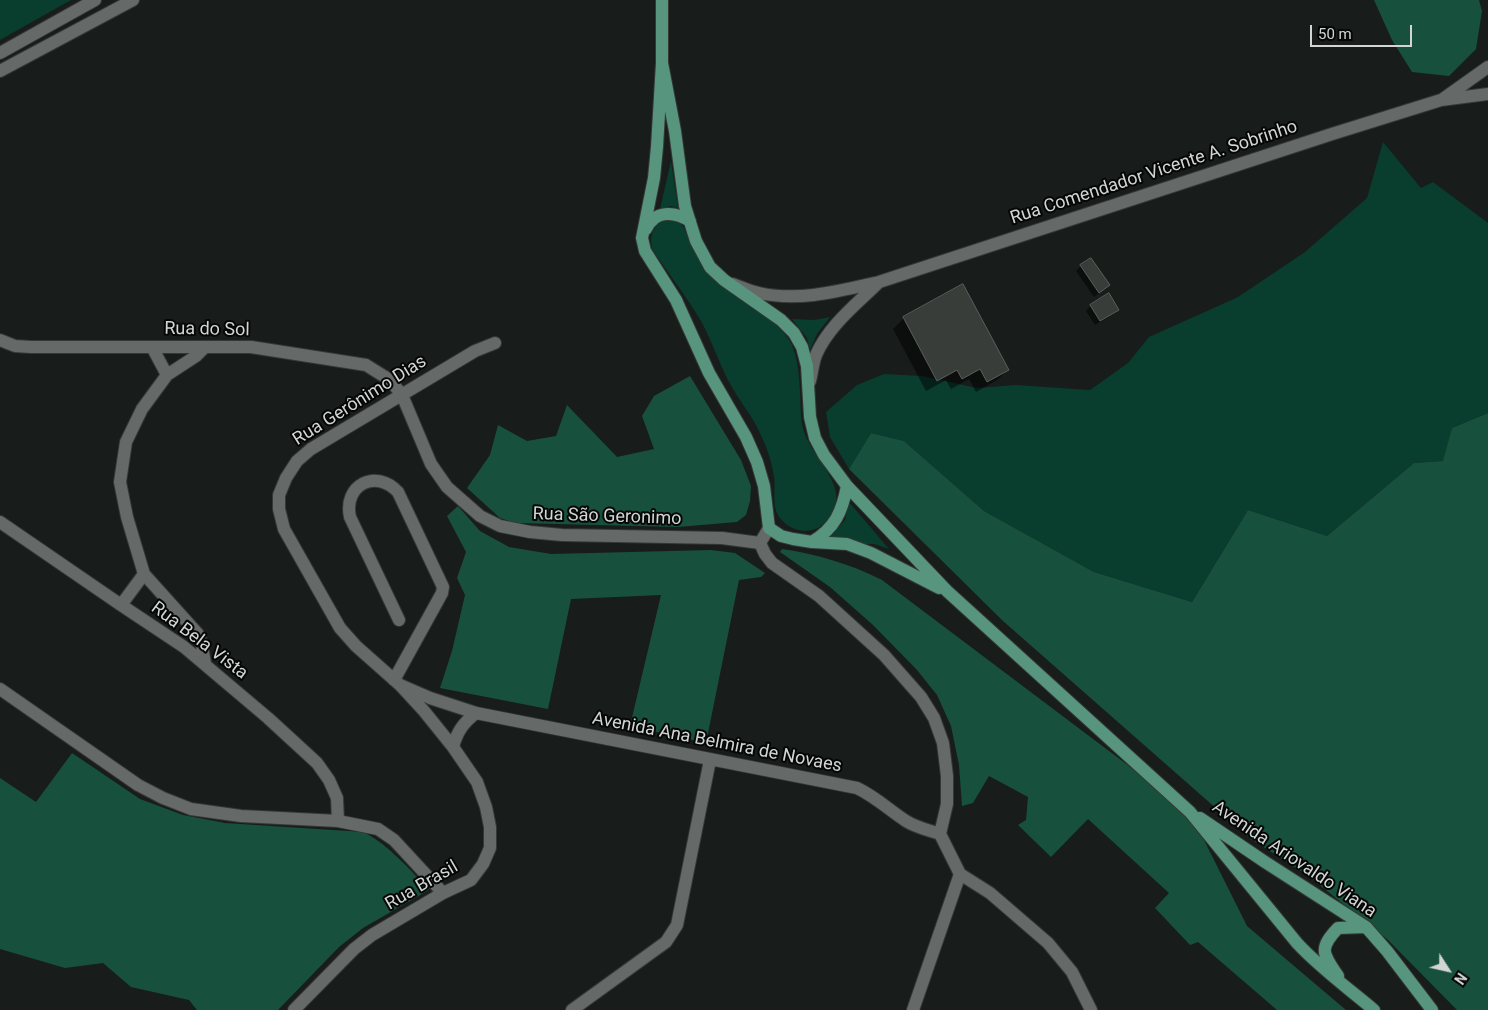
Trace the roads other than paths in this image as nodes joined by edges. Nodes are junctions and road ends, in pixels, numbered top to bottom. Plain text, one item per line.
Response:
1 (96, 0) edge
2 (133, 0) edge
3 (662, 0) edge
4 (0, 53) edge
5 (662, 63) junction
6 (1488, 67) edge
7 (0, 70) edge
8 (1488, 94) edge
9 (1441, 100) junction
10 (690, 221) junction
11 (642, 238) junction
12 (879, 282) junction
13 (728, 283) junction
14 (0, 340) edge
15 (495, 343) dead end
16 (152, 347) junction
17 (204, 348) junction
18 (167, 375) junction
19 (808, 389) junction
20 (402, 395) junction
21 (847, 486) junction
22 (0, 522) edge
23 (769, 528) junction
24 (812, 542) junction
25 (760, 543) junction
26 (144, 574) junction
27 (947, 591) junction
28 (121, 606) junction
29 (399, 620) dead end
30 (205, 663) junction
31 (397, 683) junction
32 (0, 689) edge
33 (476, 713) junction
34 (453, 747) junction
35 (710, 760) junction
36 (1190, 812) junction
37 (338, 821) junction
38 (940, 834) junction
39 (960, 874) junction
40 (443, 893) junction
41 (1366, 927) junction
42 (1344, 985) junction
43 (294, 1010) edge
44 (572, 1010) edge
45 (913, 1010) edge
46 (1091, 1010) edge
47 (1374, 1010) edge
48 (1432, 1010) edge

1 - 4 street
2 - 7 street
3 - 5 main road
5 - 10 main road
5 - 11 main road
6 - 9 street
8 - 9 street
9 - 12 street, Rua Comendador Vicente A. Sobrinho
10 - 11 main road
10 - 13 main road
11 - 23 main road
12 - 13 street, Rua Comendador Vicente A. Sobrinho
12 - 19 street
13 - 19 main road
14 - 16 street, Rua do Sol
15 - 20 street, Rua Gerônimo Dias
16 - 17 street, Rua do Sol
16 - 18 street
17 - 18 street
17 - 20 street, Rua do Sol
18 - 26 street
19 - 21 main road
20 - 25 street, Rua São Geronimo
20 - 31 street, Rua Gerônimo Dias
21 - 24 main road
21 - 27 main road
22 - 28 street, Rua Bela Vista
23 - 24 main road
23 - 25 street
24 - 27 main road
25 - 38 street
26 - 28 street
26 - 30 street
27 - 36 main road
28 - 30 street, Rua Bela Vista
29 - 31 street
30 - 37 street, Rua Bela Vista
31 - 33 street, Avenida Ana Belmira de Novaes
31 - 34 street, Rua Brasil
32 - 37 street
33 - 34 street
33 - 35 street, Avenida Ana Belmira de Novaes
34 - 40 street, Rua Brasil
35 - 38 street, Avenida Ana Belmira de Novaes
35 - 44 street
36 - 41 main road, Avenida Ariovaldo Viana
36 - 42 main road, Avenida Ariovaldo Viana
37 - 40 street
38 - 39 street
39 - 45 street
39 - 46 street
40 - 43 street, Rua Brasil
41 - 42 main road
41 - 48 main road, Avenida Ariovaldo Viana
42 - 47 main road, Avenida Ariovaldo Viana

